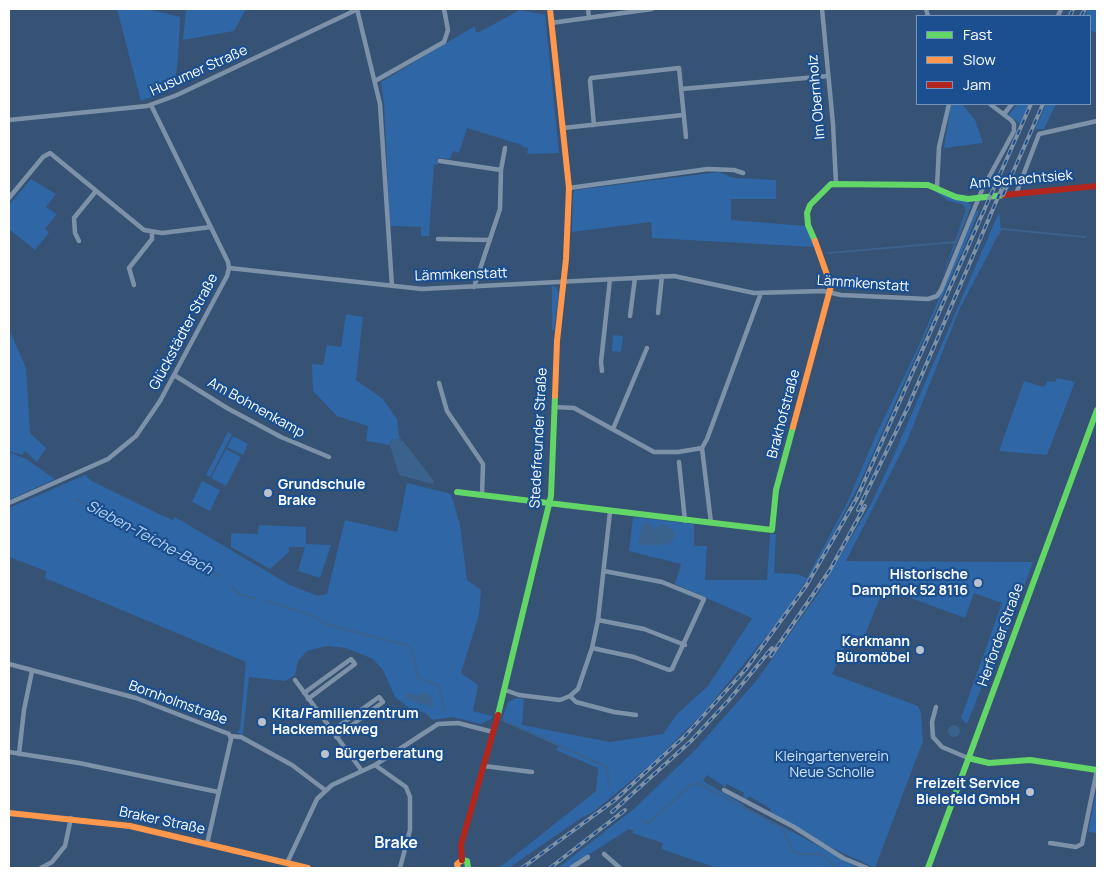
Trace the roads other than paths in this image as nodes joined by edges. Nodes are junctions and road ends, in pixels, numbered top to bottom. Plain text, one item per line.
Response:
1 (357, 9) edge
2 (444, 9) edge
3 (550, 9) edge
4 (588, 9) edge
5 (652, 9) edge
6 (822, 9) edge
7 (589, 18) junction
8 (554, 22) junction
9 (828, 76) junction
10 (375, 81) junction
11 (681, 89) junction
12 (150, 105) junction
13 (949, 105) edge
14 (991, 105) edge
15 (1011, 105) edge
16 (1004, 114) junction
17 (683, 115) junction
18 (9, 120) edge
19 (1097, 121) edge
20 (594, 125) junction
21 (566, 128) junction
22 (686, 137) dead end
23 (505, 148) dead end
24 (440, 161) dead end
25 (501, 170) junction
26 (742, 173) dead end
27 (833, 183) junction
28 (1097, 186) edge
29 (937, 187) junction
30 (572, 188) junction
31 (96, 191) junction
32 (1016, 194) junction
33 (9, 198) edge
34 (979, 198) junction
35 (211, 228) junction
36 (152, 232) junction
37 (438, 240) dead end
38 (490, 240) junction
39 (79, 241) dead end
40 (229, 268) junction
41 (662, 276) junction
42 (635, 278) junction
43 (610, 279) junction
44 (564, 282) junction
45 (134, 285) dead end
46 (392, 286) junction
47 (474, 287) junction
48 (761, 293) junction
49 (829, 293) junction
50 (658, 313) dead end
51 (630, 316) dead end
52 (647, 348) dead end
53 (602, 371) dead end
54 (174, 375) junction
55 (439, 383) dead end
56 (554, 408) junction
57 (1097, 410) edge
58 (613, 430) junction
59 (702, 448) junction
60 (329, 457) dead end
61 (679, 462) dead end
62 (457, 492) dead end
63 (482, 496) junction
64 (9, 503) edge
65 (550, 504) junction
66 (610, 512) junction
67 (685, 521) junction
68 (711, 524) junction
69 (604, 571) junction
70 (598, 620) junction
71 (685, 645) junction
72 (592, 648) junction
73 (9, 664) edge
74 (32, 670) junction
75 (294, 680) dead end
76 (505, 690) junction
77 (304, 694) junction
78 (570, 696) junction
79 (308, 699) junction
80 (936, 707) dead end
81 (636, 715) dead end
82 (332, 731) junction
83 (494, 732) junction
84 (230, 736) junction
85 (336, 736) junction
86 (9, 752) edge
87 (19, 754) junction
88 (968, 758) junction
89 (376, 765) junction
90 (484, 766) junction
91 (1097, 770) edge
92 (362, 771) junction
93 (532, 772) dead end
94 (326, 790) junction
95 (724, 790) dead end
96 (218, 792) junction
97 (9, 813) edge
98 (71, 818) junction
99 (1050, 843) dead end
100 (206, 844) junction
101 (604, 854) dead end
102 (588, 857) dead end
103 (462, 860) junction
104 (287, 863) junction
105 (41, 868) edge
106 (308, 868) edge
107 (400, 868) edge
108 (458, 868) edge
109 (470, 868) edge
110 (571, 868) edge
111 (620, 868) edge
112 (867, 868) edge
113 (928, 868) edge

1 - 10 street
1 - 12 street, Husumer Straße
2 - 10 street
3 - 8 street, Stedefreunder Straße
4 - 7 street
5 - 7 street
6 - 9 street, Im Obernholz
7 - 8 street
8 - 21 street, Stedefreunder Straße
9 - 11 street
9 - 27 street, Im Obernholz
10 - 46 street
11 - 17 street
11 - 20 street
12 - 18 street, Husumer Straße
12 - 35 street, Glückstädter Straße
13 - 29 street
14 - 16 street
15 - 16 street
16 - 34 street
17 - 20 street
17 - 22 street
19 - 32 street
20 - 21 street
21 - 30 street, Stedefreunder Straße
23 - 25 street
24 - 25 street
25 - 38 street
26 - 30 street
27 - 29 street, Am Schachtsiek
27 - 49 street, Brakhofstraße
28 - 32 street, Am Schachtsiek
29 - 34 street, Am Schachtsiek
30 - 44 street, Stedefreunder Straße
31 - 33 street
31 - 36 street
31 - 39 street
32 - 34 street, Am Schachtsiek
34 - 49 street, Lämmkenstatt
35 - 36 street
35 - 40 street, Glückstädter Straße
36 - 45 street
37 - 38 street
38 - 47 street
40 - 46 street, Lämmkenstatt
40 - 54 street, Glückstädter Straße
41 - 42 street, Lämmkenstatt
41 - 48 street, Lämmkenstatt
41 - 50 street
42 - 43 street, Lämmkenstatt
42 - 51 street
43 - 44 street, Lämmkenstatt
43 - 53 street
44 - 47 street, Lämmkenstatt
44 - 56 street, Stedefreunder Straße
46 - 47 street, Lämmkenstatt
48 - 49 street, Lämmkenstatt
48 - 59 street
49 - 68 street, Brakhofstraße
52 - 58 street
54 - 60 street, Am Bohnenkamp
54 - 64 street, Glückstädter Straße
55 - 63 street
56 - 58 street
56 - 65 street, Stedefreunder Straße
57 - 88 street, Herforder Straße
58 - 59 street
59 - 68 street
61 - 67 street
62 - 63 street
63 - 65 street
65 - 66 street, Brakhofstraße
65 - 76 street, Stedefreunder Straße
66 - 67 street, Brakhofstraße
66 - 69 street
67 - 68 street, Brakhofstraße
69 - 70 street
69 - 71 street
70 - 71 street
70 - 72 street
71 - 72 street
72 - 78 street
73 - 74 street, Bornholmstraße
74 - 84 street, Bornholmstraße
74 - 87 street
75 - 77 street
76 - 78 street
76 - 83 street, Stedefreunder Straße
77 - 79 street
77 - 79 street
78 - 81 street
79 - 82 street
80 - 88 street
82 - 85 street
82 - 85 street
83 - 89 street
83 - 90 street, Stedefreunder Straße
84 - 94 street
84 - 96 street, Bornholmstraße
85 - 92 street
86 - 87 street
87 - 96 street
88 - 91 street
88 - 113 street, Herforder Straße
89 - 92 street
89 - 107 street
90 - 93 street
90 - 103 street, Stedefreunder Straße
91 - 99 street
92 - 94 street
94 - 104 street
95 - 112 street
96 - 100 street, Bornholmstraße
97 - 98 street, Braker Straße
98 - 100 street, Braker Straße
98 - 105 street
100 - 104 street, Braker Straße
101 - 111 street
102 - 110 street
103 - 108 street
103 - 109 street
104 - 106 street, Braker Straße

